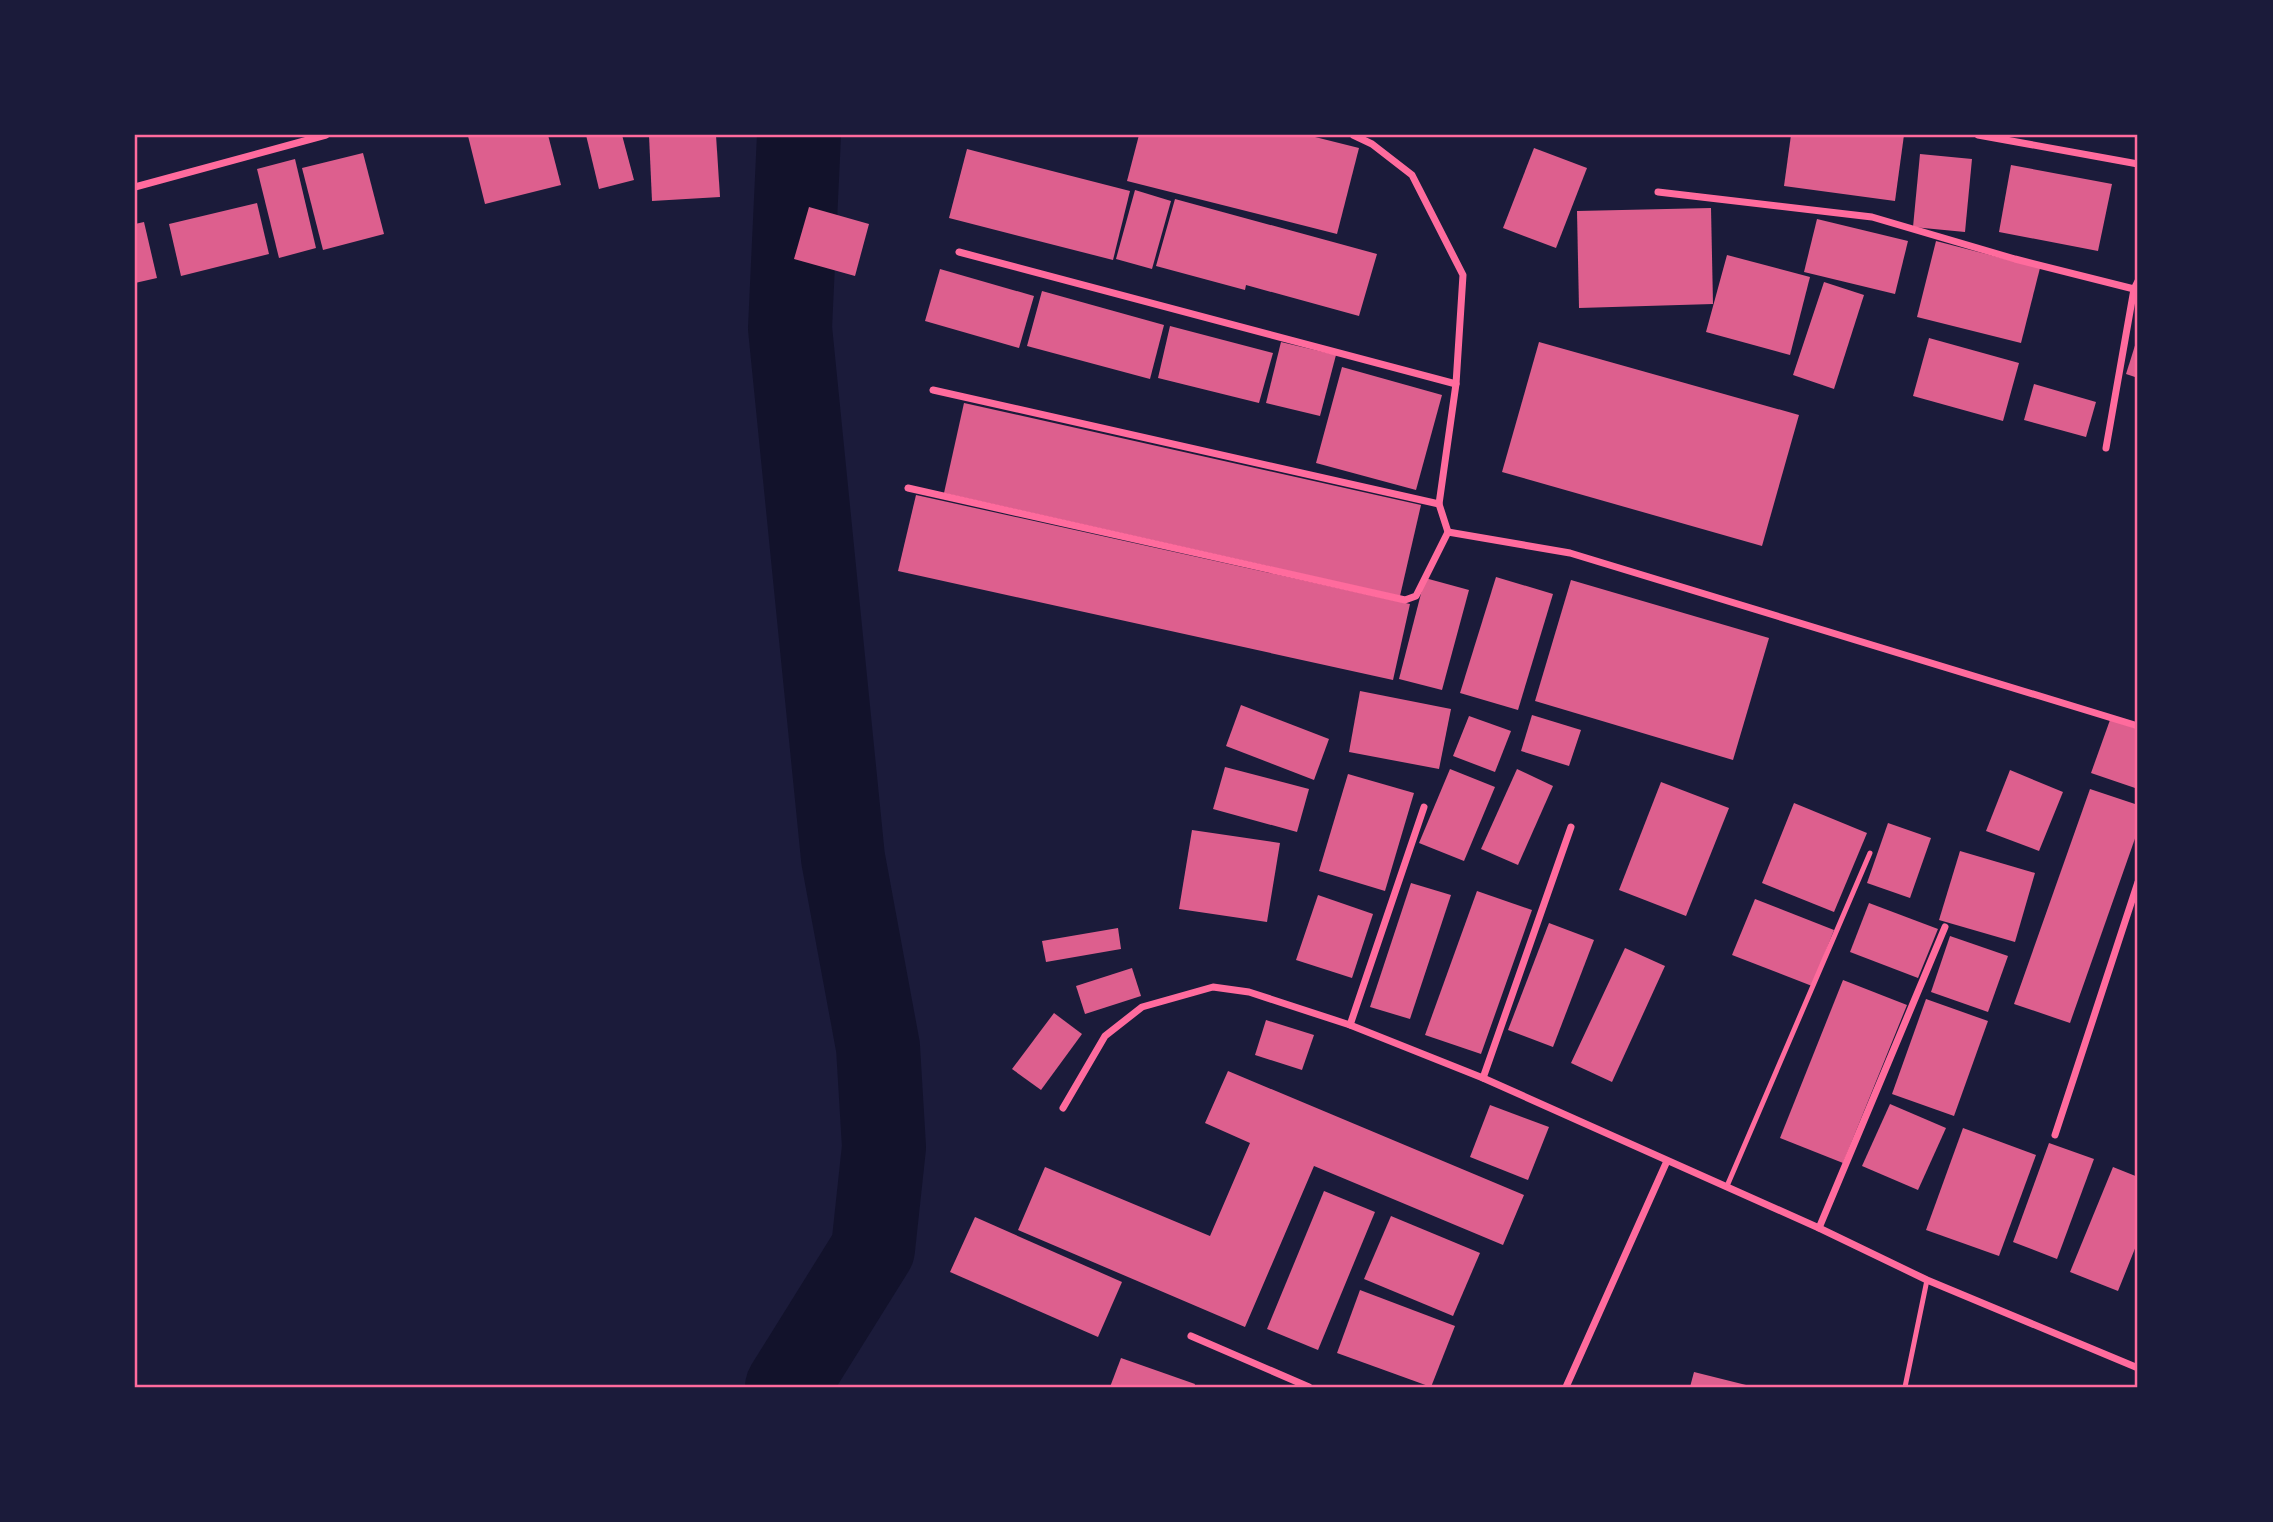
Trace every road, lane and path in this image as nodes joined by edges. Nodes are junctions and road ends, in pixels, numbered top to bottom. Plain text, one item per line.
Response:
1 (326, 135) edge
2 (1353, 135) edge
3 (1978, 135) edge
4 (2138, 164) edge
5 (135, 187) edge
6 (1658, 192) dead end
7 (959, 252) dead end
8 (2136, 285) edge
9 (1456, 384) junction
10 (933, 390) dead end
11 (2106, 448) dead end
12 (908, 488) dead end
13 (1439, 504) junction
14 (1448, 531) junction
15 (2138, 726) edge
16 (1423, 807) dead end
17 (1571, 827) dead end
18 (1870, 853) dead end
19 (2138, 882) edge
20 (1945, 927) dead end
21 (1350, 1025) junction
22 (1483, 1078) junction
23 (1063, 1108) dead end
24 (2055, 1135) dead end
25 (1667, 1161) junction
26 (1727, 1186) junction
27 (1819, 1228) junction
28 (1927, 1280) junction
29 (1191, 1336) dead end
30 (2138, 1368) edge
31 (1309, 1387) edge
32 (1566, 1387) edge
33 (1905, 1387) edge

1 - 5 street
2 - 9 street
3 - 4 street
6 - 8 street
7 - 9 street
8 - 11 street
9 - 13 street
10 - 13 street
12 - 14 street
13 - 14 street
14 - 15 street
16 - 21 street
17 - 22 street
18 - 26 lane
19 - 24 street
20 - 27 street
21 - 22 street
21 - 23 street
22 - 25 street
25 - 26 street
25 - 32 street
26 - 27 street
27 - 28 street
28 - 30 street
28 - 33 lane
29 - 31 street

